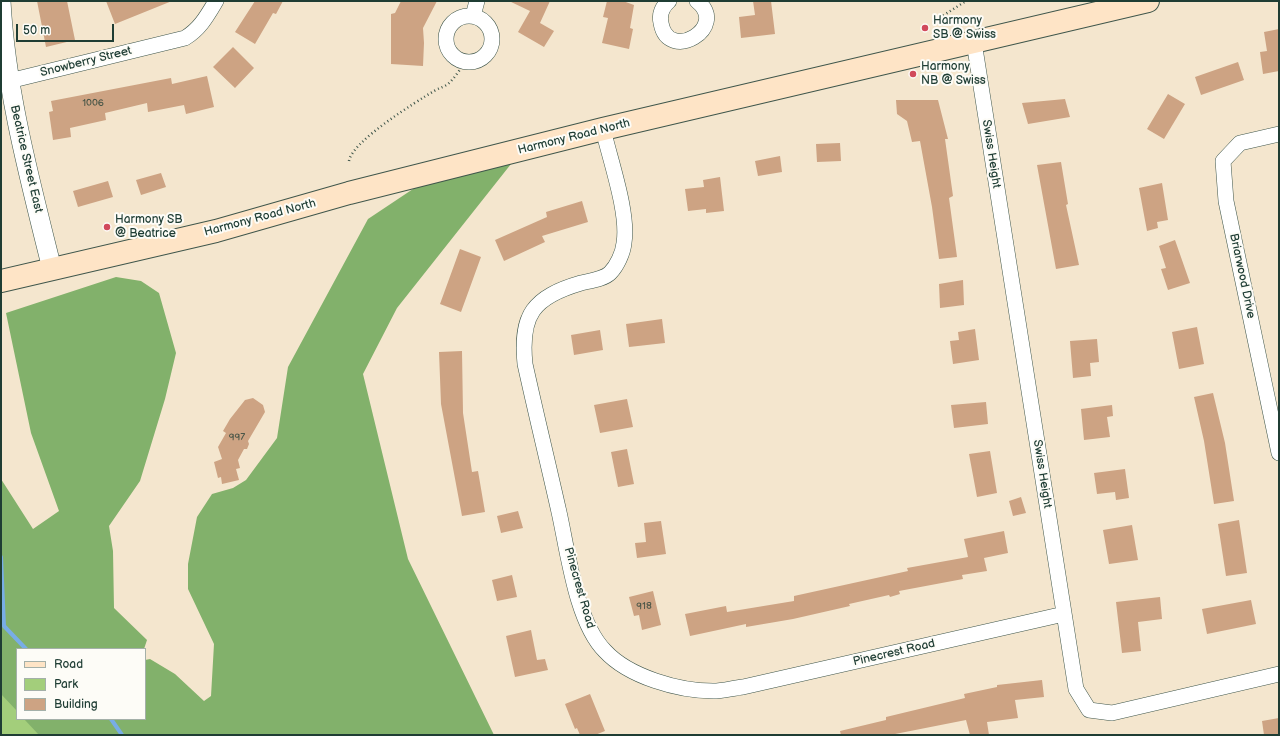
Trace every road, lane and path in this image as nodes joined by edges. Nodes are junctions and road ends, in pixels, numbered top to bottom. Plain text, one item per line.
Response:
1 (1, 1) edge
2 (216, 1) edge
3 (477, 1) edge
4 (669, 1) edge
5 (966, 1) edge
6 (1148, 1) edge
7 (699, 2) edge
8 (473, 16) junction
9 (933, 22) dead end
10 (974, 42) junction
11 (465, 62) junction
12 (9, 81) junction
13 (603, 130) junction
14 (1279, 134) edge
15 (349, 161) dead end
16 (52, 269) junction
17 (1, 281) edge
18 (1279, 453) edge
19 (1064, 614) junction
20 (1279, 674) edge

1 - 12 street, Beatrice Street East
2 - 12 street, Snowberry Street
3 - 8 street
4 - 7 street
5 - 9 path
6 - 10 main road, Harmony Road North
8 - 11 street
8 - 11 street
10 - 13 main road, Harmony Road North
10 - 19 street, Swiss Height
11 - 15 path
12 - 16 street, Beatrice Street East
13 - 16 main road, Harmony Road North
13 - 19 street, Pinecrest Road
14 - 18 street, Briarwood Drive
16 - 17 main road, Harmony Road North
19 - 20 street, Swiss Height

